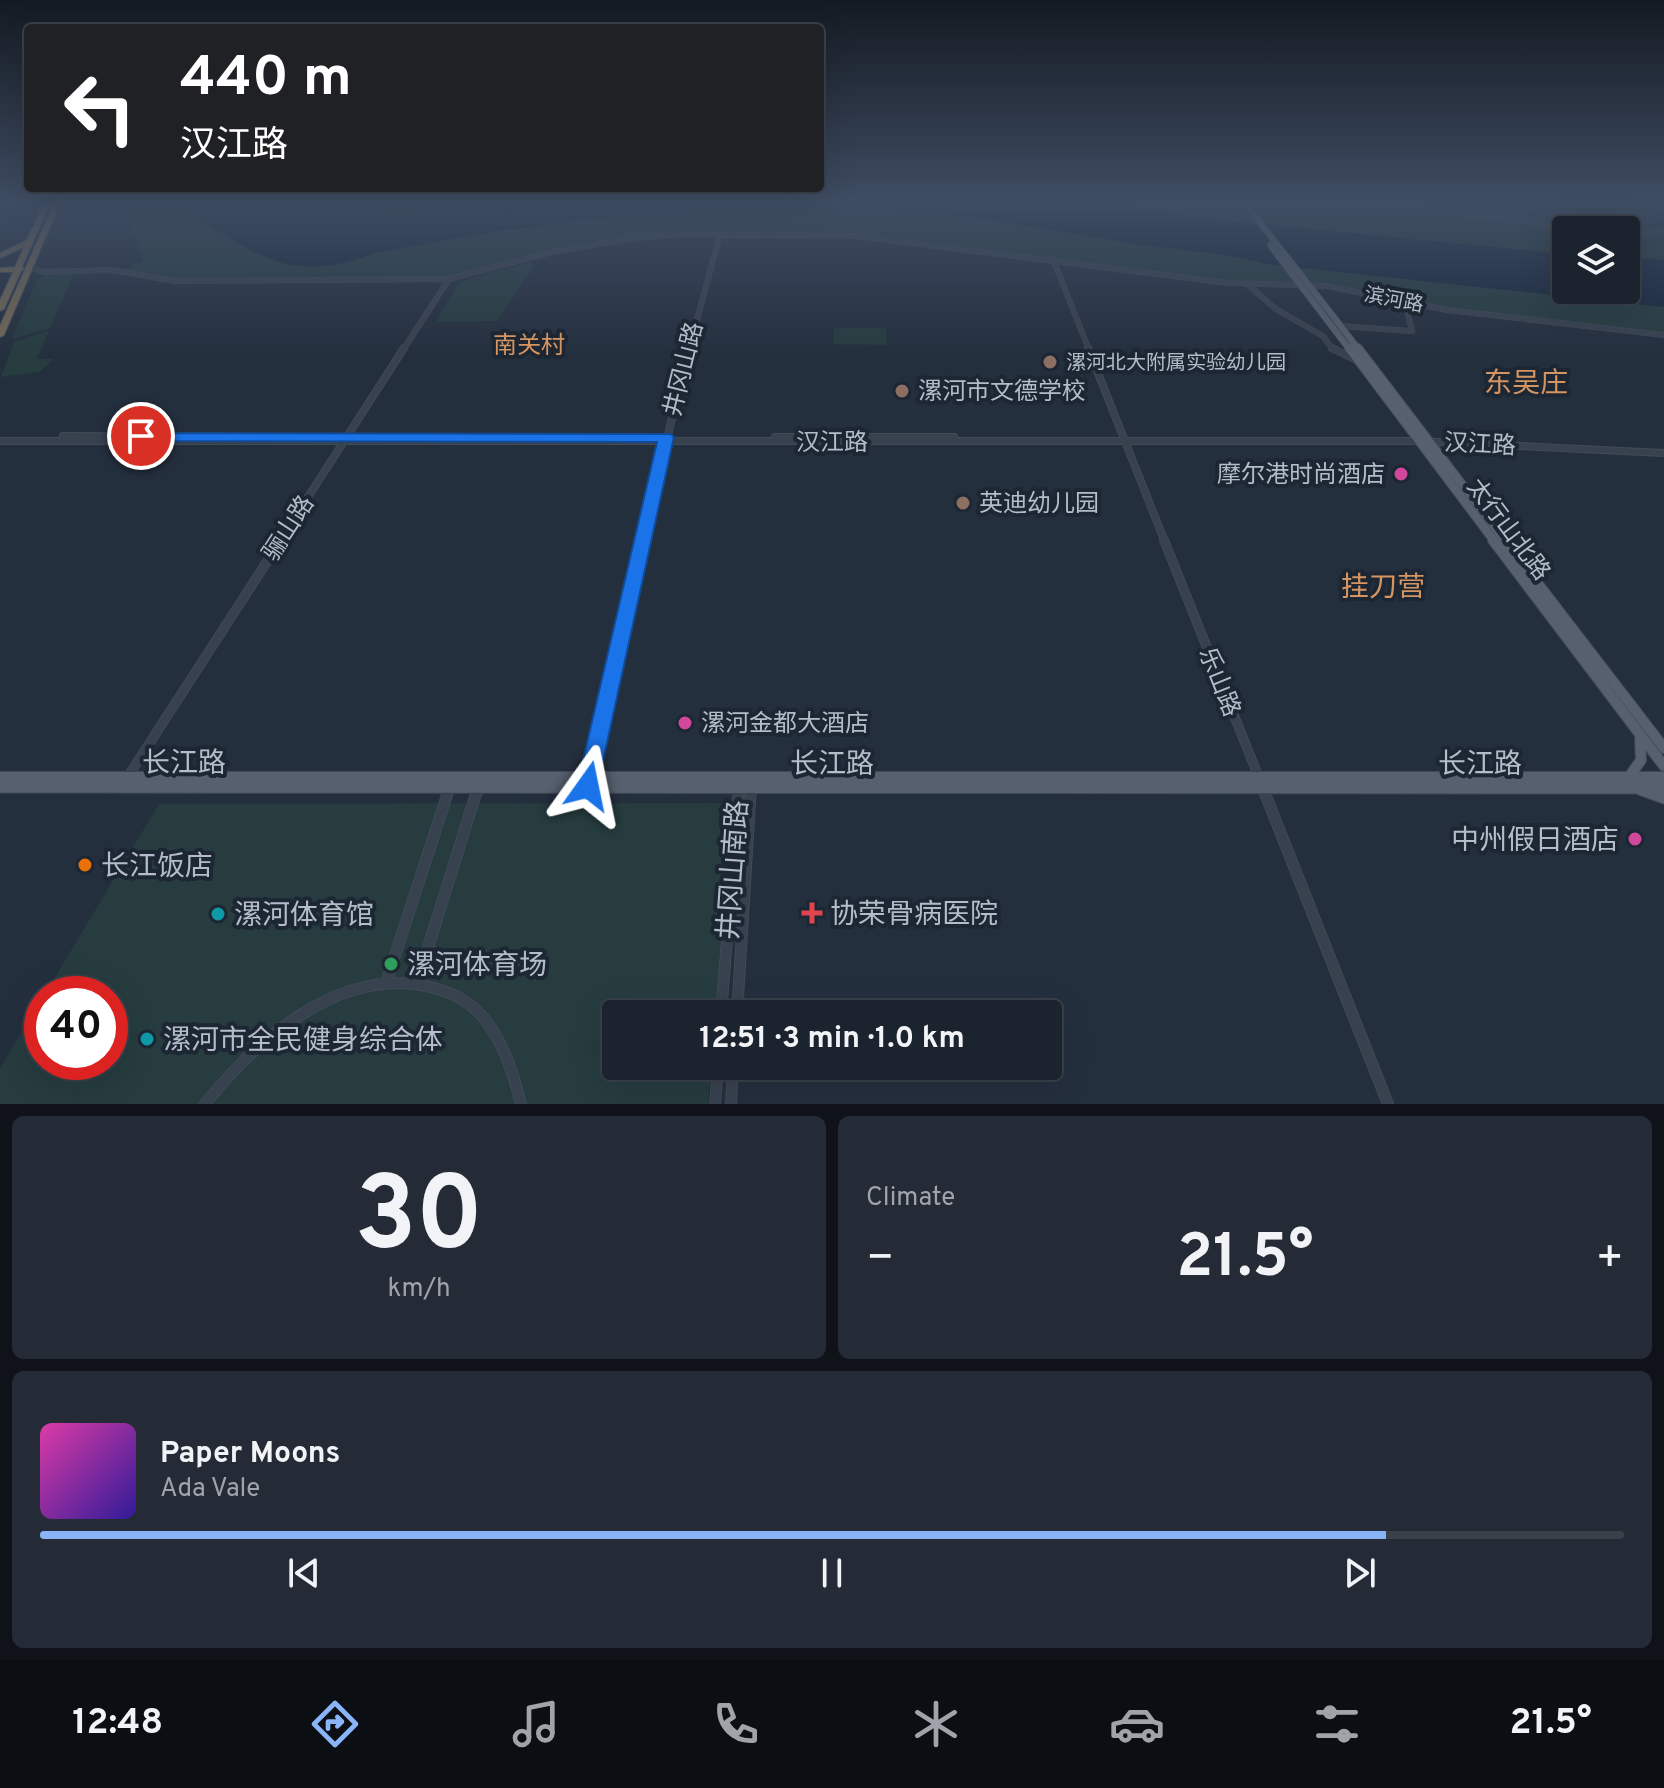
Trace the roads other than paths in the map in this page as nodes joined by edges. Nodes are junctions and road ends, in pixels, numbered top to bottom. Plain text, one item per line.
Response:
1 (24, 253) edge
2 (35, 253) edge
3 (558, 253) edge
4 (715, 253) edge
5 (997, 253) edge
6 (1278, 253) edge
7 (1281, 253) edge
8 (1053, 259) junction
9 (18, 267) junction
10 (29, 267) junction
11 (0, 270) edge
12 (449, 279) junction
13 (11, 282) junction
14 (1248, 285) junction
15 (1405, 302) junction
16 (0, 309) edge
17 (1328, 316) junction
18 (1340, 326) junction
19 (0, 335) edge
20 (1664, 335) edge
21 (1356, 360) junction
22 (1420, 438) junction
23 (665, 439) junction
24 (1123, 439) junction
25 (0, 440) edge
26 (346, 440) junction
27 (1664, 451) edge
28 (1635, 728) junction
29 (1650, 730) junction
30 (1664, 739) edge
31 (1664, 748) edge
32 (1664, 766) edge
33 (0, 777) edge
34 (1664, 777) edge
35 (127, 778) junction
36 (452, 781) junction
37 (589, 781) junction
38 (1260, 781) junction
39 (1632, 782) junction
40 (745, 783) junction
41 (0, 786) edge
42 (479, 786) junction
43 (1664, 787) edge
44 (1664, 797) edge
45 (386, 983) junction
46 (417, 983) junction
47 (722, 1000) edge
48 (737, 1000) edge
49 (717, 1080) edge
50 (732, 1080) edge
51 (205, 1104) edge
52 (521, 1104) edge
53 (715, 1104) edge
54 (731, 1104) edge
55 (1388, 1104) edge

1 - 9 highway
2 - 10 highway
3 - 12 street, 滨河路
4 - 23 street, 井冈山路
5 - 8 street, 滨河路
6 - 17 main road, bridge
7 - 17 main road, bridge
8 - 14 street, 滨河路
8 - 24 street, 乐山路
9 - 10 highway
9 - 11 highway
9 - 13 highway
10 - 12 street, 滨河路
10 - 19 highway
11 - 13 highway
12 - 26 street, 骊山路
13 - 16 highway
14 - 15 street, 滨河路
14 - 21 street
15 - 18 street
15 - 20 street, 滨河路
17 - 18 main road, 太行山北路
17 - 21 main road, 太行山北路
18 - 22 main road, 太行山北路
21 - 22 main road, 太行山北路
22 - 24 street, 汉江路
22 - 27 street, 汉江路
22 - 28 main road, 太行山北路
22 - 29 main road, 太行山北路
23 - 24 street, 汉江路
23 - 26 street, 汉江路
23 - 37 street, 井冈山路
24 - 38 street, 乐山路
25 - 26 street, 汉江路
26 - 35 street, 骊山路
28 - 32 main road, 太行山北路
28 - 39 main road
29 - 30 main road
29 - 31 main road, 太行山北路
33 - 35 main road, 长江路
34 - 39 main road, 长江路
35 - 36 main road, 长江路
36 - 37 main road, 长江路
36 - 41 main road, 长江路
36 - 42 main road, 长江路
36 - 45 street
37 - 40 main road, 长江路
37 - 42 main road, 长江路
38 - 39 main road, 长江路
38 - 40 main road, 长江路
38 - 55 street, 乐山路
39 - 43 main road, 长江路
39 - 44 main road
40 - 47 street, 井冈山南路
40 - 48 street, 井冈山南路
42 - 46 street
45 - 46 street
45 - 51 street
46 - 52 street
49 - 53 street
50 - 54 street

